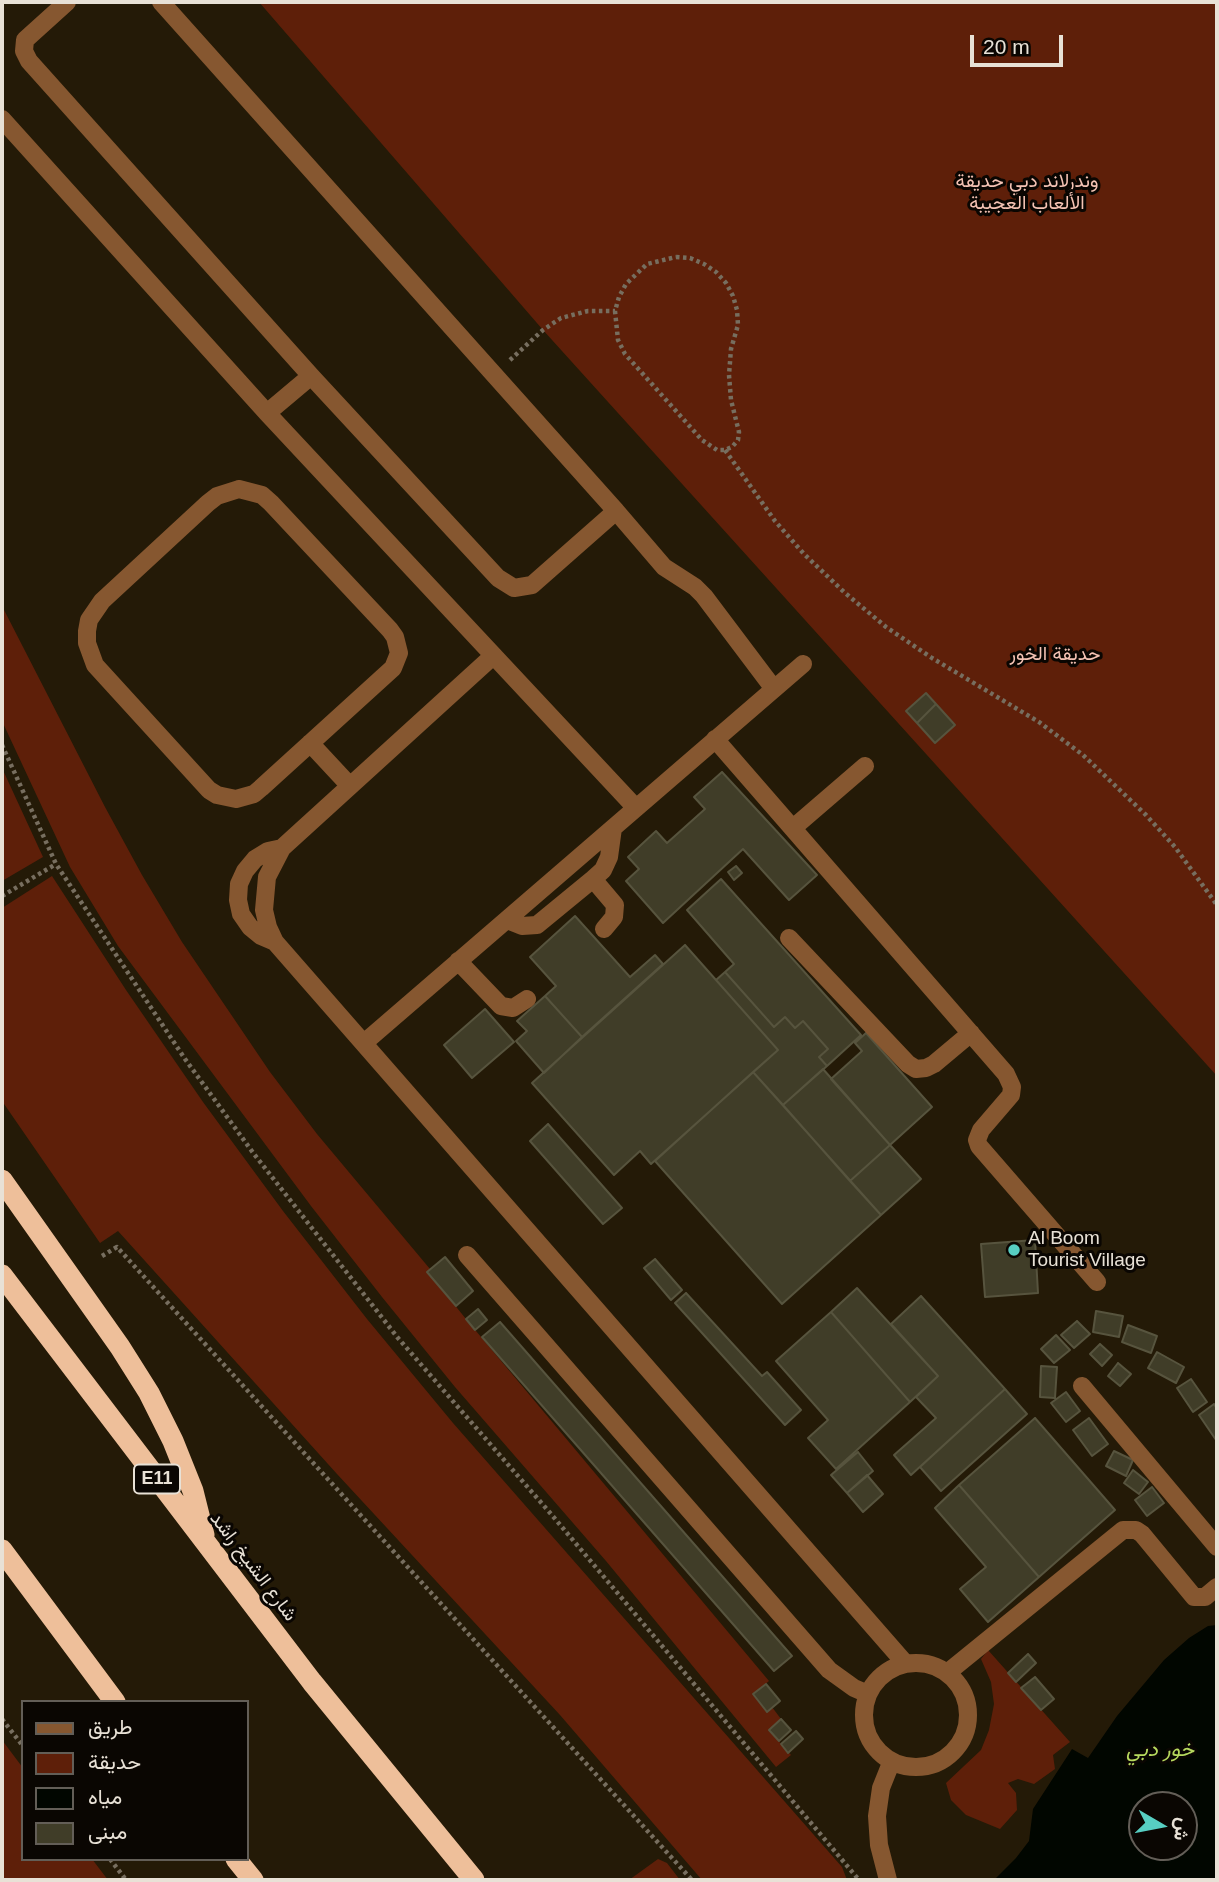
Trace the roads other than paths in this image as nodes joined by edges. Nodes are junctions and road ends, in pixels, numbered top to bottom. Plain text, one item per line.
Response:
1 (68, 2) edge
2 (162, 2) edge
3 (2, 119) edge
4 (312, 376) junction
5 (267, 412) junction
6 (616, 511) junction
7 (494, 656) junction
8 (803, 664) dead end
9 (774, 689) junction
10 (715, 739) junction
11 (310, 743) junction
12 (865, 766) dead end
13 (350, 786) junction
14 (636, 808) junction
15 (612, 828) junction
16 (793, 828) junction
17 (282, 848) junction
18 (593, 879) junction
19 (507, 920) junction
20 (604, 929) dead end
21 (789, 937) dead end
22 (275, 942) junction
23 (458, 961) junction
24 (527, 999) dead end
25 (971, 1033) junction
26 (365, 1042) junction
27 (2, 1180) edge
28 (467, 1255) dead end
29 (2, 1275) edge
30 (1097, 1282) dead end
31 (1082, 1386) dead end
32 (207, 1544) junction
33 (1217, 1547) edge
34 (2, 1550) edge
35 (1217, 1587) edge
36 (905, 1663) junction
37 (947, 1672) junction
38 (868, 1694) junction
39 (113, 1700) edge
40 (891, 1763) junction
41 (238, 1861) edge
42 (253, 1880) edge
43 (474, 1880) edge
44 (888, 1880) edge

1 - 4 lane
2 - 6 lane
3 - 5 lane
4 - 5 lane
4 - 6 lane
5 - 7 lane
6 - 9 lane
7 - 13 lane
7 - 14 lane
8 - 9 lane
9 - 10 lane
10 - 14 lane
10 - 16 lane
11 - 11 lane
11 - 13 lane
12 - 16 lane
13 - 17 lane
14 - 15 lane
15 - 18 lane
15 - 19 lane
16 - 25 lane
17 - 22 lane
17 - 22 lane
18 - 19 lane
18 - 20 lane
19 - 23 lane
21 - 25 lane
22 - 26 lane
23 - 24 lane
23 - 26 lane
25 - 30 lane
26 - 36 lane
27 - 32 highway
28 - 38 lane
29 - 32 highway, شارع الشيخ راشد / E11
31 - 33 lane
32 - 43 highway, شارع الشيخ راشد / E11
34 - 39 highway
35 - 37 lane
36 - 37 lane
36 - 38 lane
37 - 40 lane
38 - 40 lane
40 - 44 lane
41 - 42 highway

